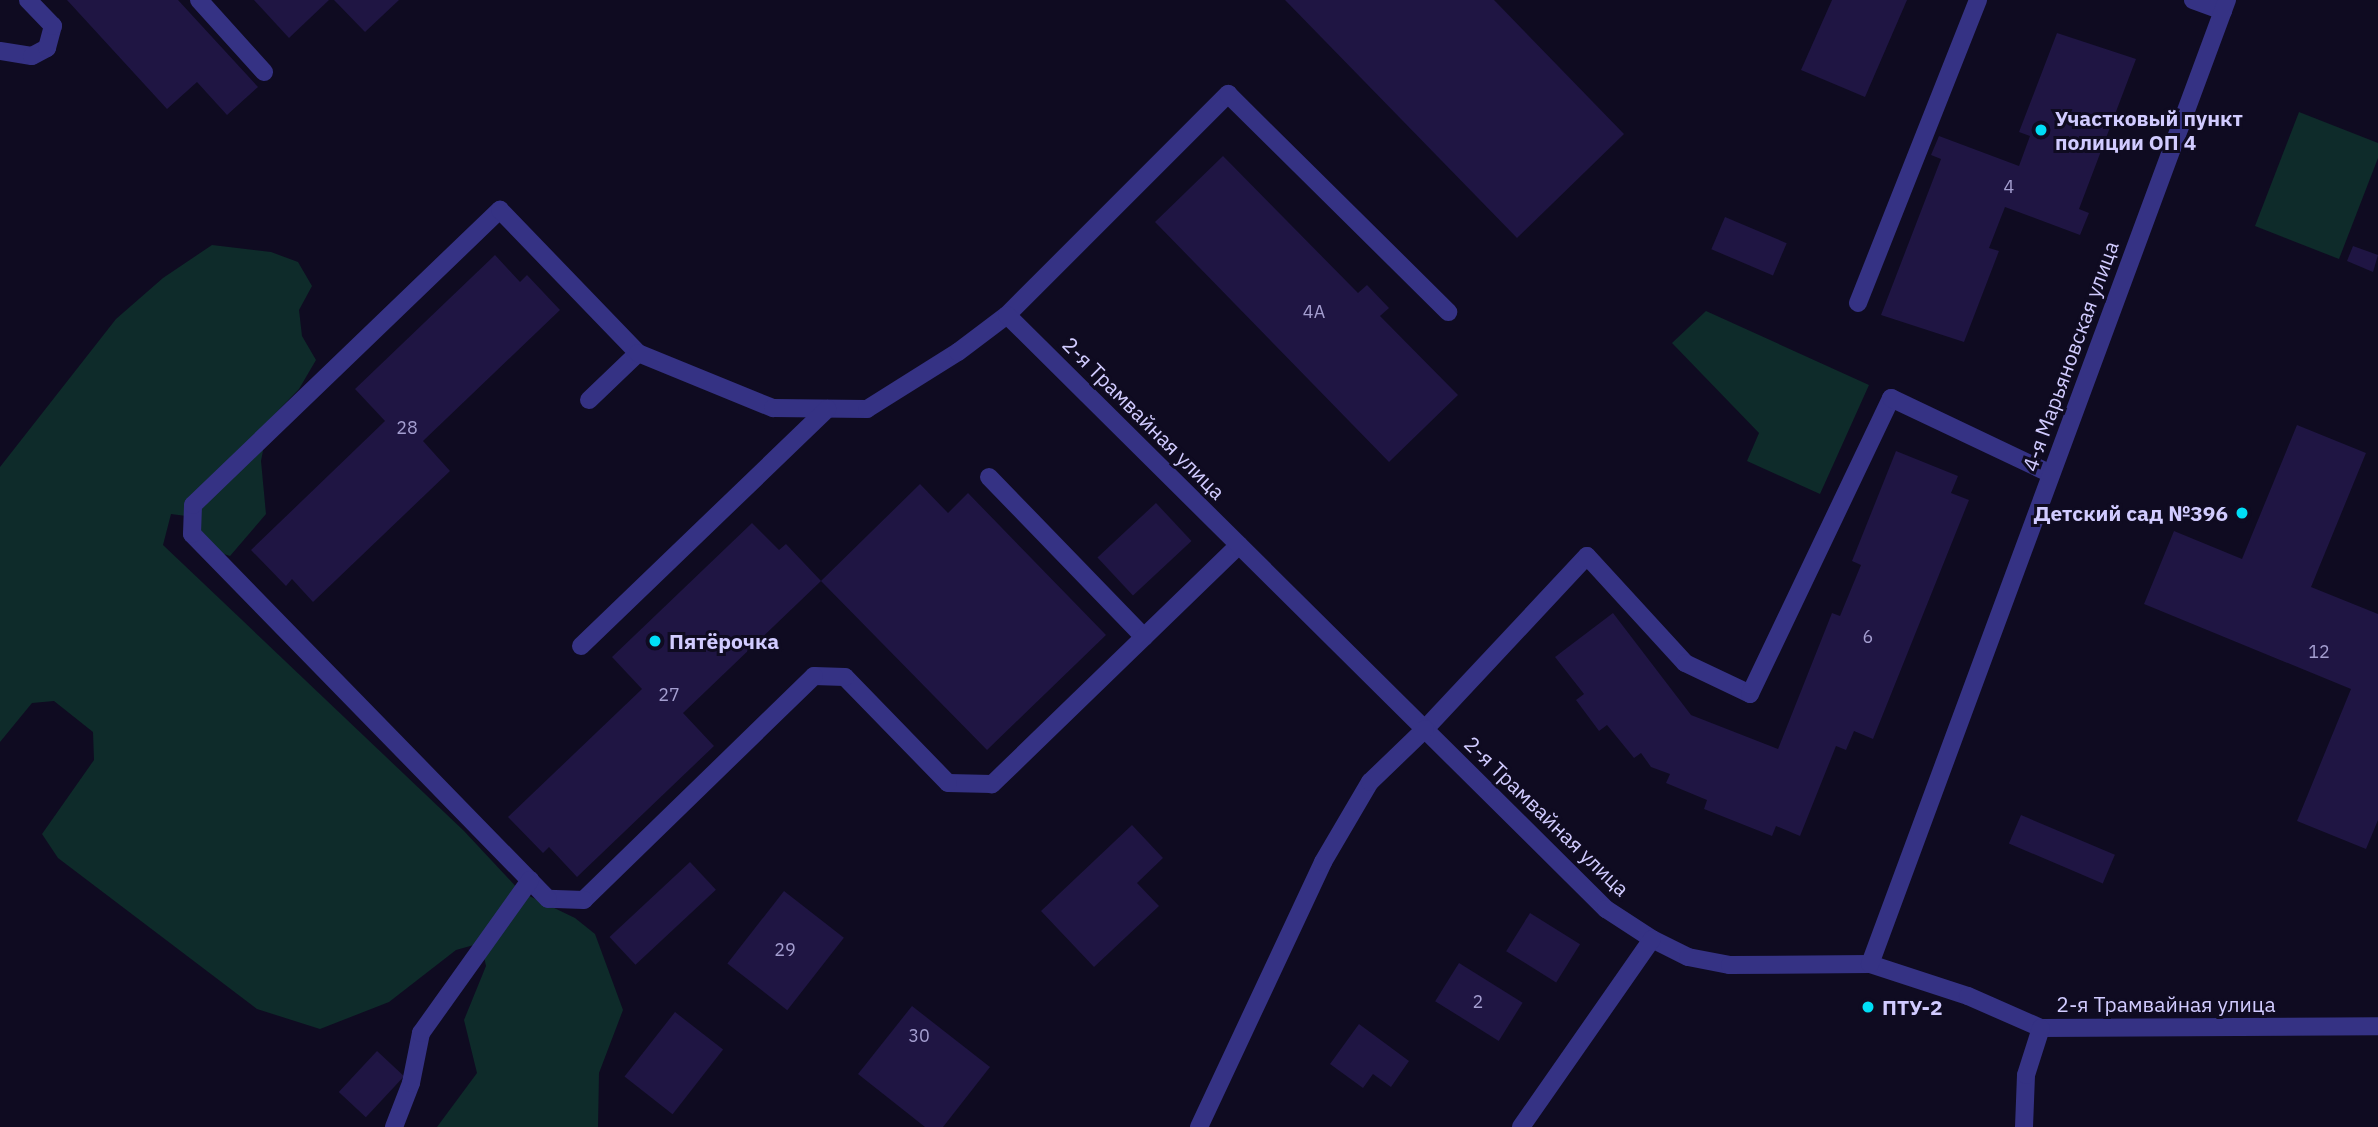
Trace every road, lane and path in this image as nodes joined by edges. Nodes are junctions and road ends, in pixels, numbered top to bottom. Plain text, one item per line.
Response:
1 (28, 0) edge
2 (199, 0) edge
3 (1978, 0) edge
4 (2193, 0) edge
5 (2225, 6) edge
6 (0, 51) edge
7 (264, 72) dead end
8 (1858, 303) dead end
9 (1448, 312) dead end
10 (1007, 315) junction
11 (638, 354) junction
12 (589, 400) dead end
13 (827, 409) junction
14 (2051, 474) junction
15 (989, 477) dead end
16 (1239, 545) junction
17 (1144, 637) junction
18 (581, 646) dead end
19 (1425, 729) junction
20 (530, 880) junction
21 (1652, 939) junction
22 (1870, 964) junction
23 (2378, 1026) edge
24 (2041, 1028) junction
25 (394, 1127) edge
26 (1199, 1127) edge
27 (1521, 1127) edge
28 (2024, 1127) edge

1 - 6 street
2 - 7 street
3 - 8 street
4 - 5 street
5 - 14 street, 4-я Марьяновская улица
9 - 10 street
10 - 13 street
10 - 16 street, 2-я Трамвайная улица
11 - 12 street
11 - 13 street
11 - 20 street
13 - 18 street
14 - 19 street
14 - 22 street, 4-я Марьяновская улица
15 - 17 street
16 - 17 street
16 - 19 street, 2-я Трамвайная улица
17 - 20 street
19 - 21 street, 2-я Трамвайная улица
19 - 26 street
20 - 25 street
21 - 22 street, 2-я Трамвайная улица
21 - 27 street
22 - 24 street, 2-я Трамвайная улица
23 - 24 street, 2-я Трамвайная улица
24 - 28 street

